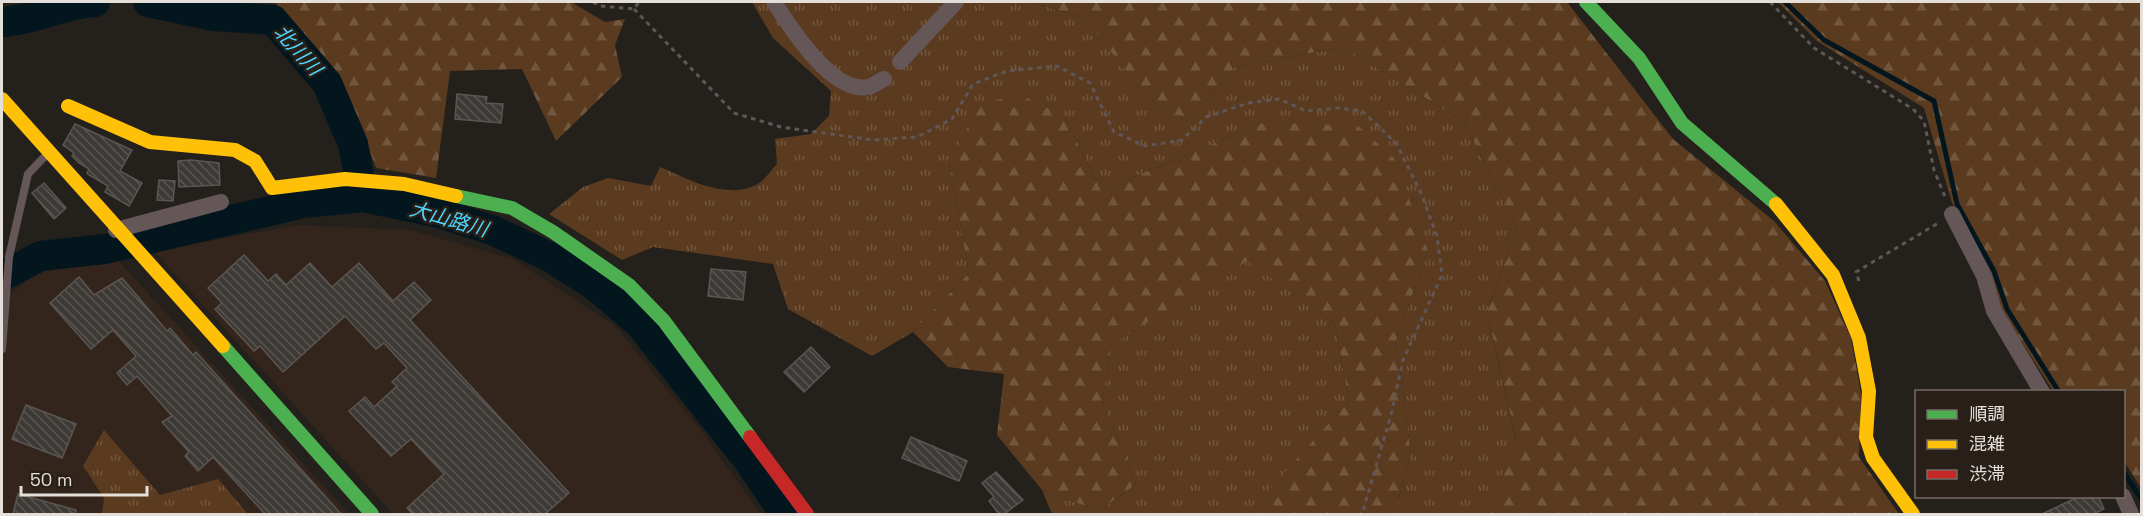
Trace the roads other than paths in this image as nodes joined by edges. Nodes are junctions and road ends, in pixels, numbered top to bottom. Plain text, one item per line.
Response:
1 (774, 2) edge
2 (956, 2) edge
3 (1586, 2) edge
4 (900, 62) dead end
5 (885, 79) dead end
6 (2, 99) edge
7 (68, 106) dead end
8 (48, 153) junction
9 (221, 202) dead end
10 (1952, 214) road end
11 (116, 230) junction
12 (2, 349) edge
13 (2041, 390) edge
14 (2124, 498) edge
15 (372, 514) edge
16 (807, 514) edge
17 (1913, 514) edge
18 (2131, 514) edge

1 - 5 street
2 - 4 street
3 - 17 street
6 - 8 street
7 - 16 street
8 - 11 street
8 - 12 lane
9 - 11 street
10 - 13 street
11 - 15 street
14 - 18 street

